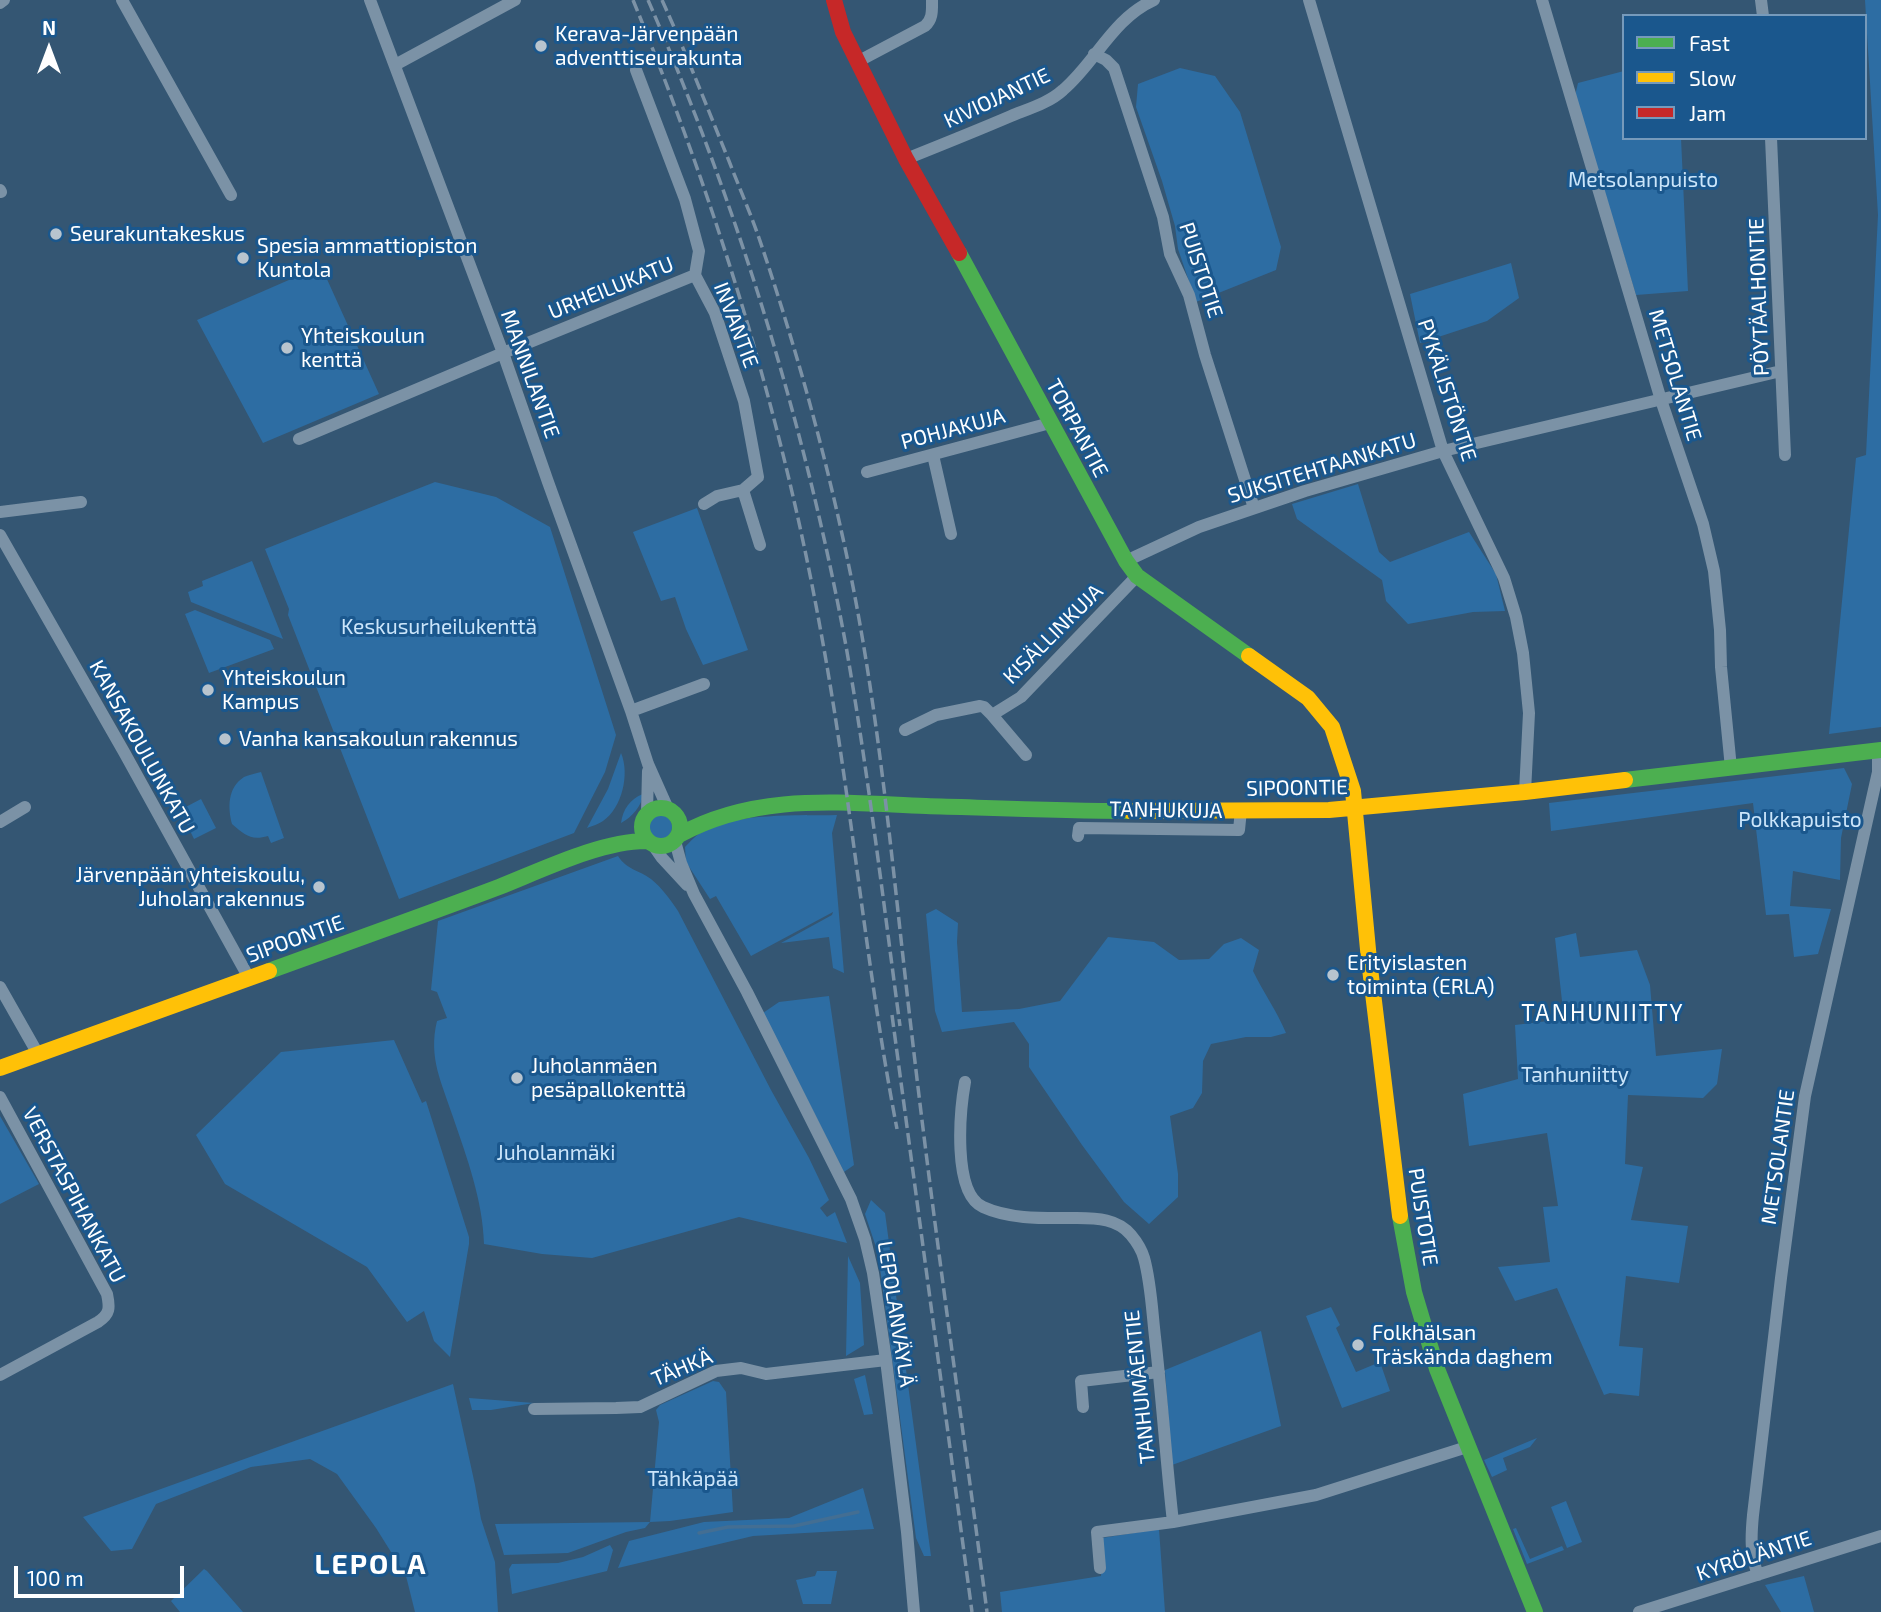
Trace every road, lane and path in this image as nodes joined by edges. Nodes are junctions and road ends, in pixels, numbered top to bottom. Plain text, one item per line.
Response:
1 (122, 0) edge
2 (370, 0) edge
3 (515, 0) edge
4 (834, 0) edge
5 (932, 0) edge
6 (1154, 0) edge
7 (1309, 0) edge
8 (1542, 0) edge
9 (1094, 54) junction
10 (857, 62) junction
11 (395, 65) junction
12 (636, 70) dead end
13 (1771, 140) edge
14 (906, 159) junction
15 (231, 195) dead end
16 (695, 275) junction
17 (503, 353) junction
18 (1781, 371) junction
19 (1661, 400) junction
20 (1049, 423) junction
21 (299, 439) dead end
22 (1443, 451) junction
23 (933, 455) junction
24 (1785, 455) dead end
25 (867, 472) dead end
26 (743, 489) junction
27 (81, 502) dead end
28 (704, 504) dead end
29 (1254, 508) junction
30 (0, 512) edge
31 (951, 534) dead end
32 (0, 535) edge
33 (760, 545) dead end
34 (1126, 561) junction
35 (1137, 576) junction
36 (704, 684) dead end
37 (631, 710) junction
38 (992, 715) junction
39 (905, 730) dead end
40 (1879, 750) edge
41 (1027, 754) dead end
42 (648, 764) junction
43 (1731, 768) junction
44 (1525, 792) junction
45 (25, 807) dead end
46 (1355, 809) junction
47 (1241, 810) junction
48 (671, 811) junction
49 (645, 816) junction
50 (713, 817) junction
51 (0, 822) edge
52 (1078, 836) dead end
53 (677, 838) junction
54 (650, 843) junction
55 (603, 847) junction
56 (694, 894) junction
57 (249, 978) junction
58 (0, 987) edge
59 (38, 1054) junction
60 (0, 1068) edge
61 (965, 1082) dead end
62 (0, 1097) edge
63 (886, 1360) junction
64 (1159, 1372) junction
65 (0, 1375) edge
66 (1083, 1407) dead end
67 (534, 1409) dead end
68 (1467, 1447) junction
69 (1173, 1522) junction
70 (1881, 1536) edge
71 (1100, 1568) dead end
72 (1758, 1575) junction
73 (914, 1612) edge
74 (1535, 1612) edge
75 (1639, 1612) edge

1 - 15 street
2 - 11 street, MANNILANTIE
3 - 11 street
4 - 10 street, TORPANTIE
5 - 10 street
6 - 9 street, KIVIOJANTIE
7 - 22 street, PYKÄLISTÖNTIE
8 - 19 street, METSOLANTIE
9 - 14 street, KIVIOJANTIE
9 - 29 street, PUISTOTIE
10 - 14 street, TORPANTIE
11 - 17 street, MANNILANTIE
12 - 16 street, INVANTIE
13 - 18 street, PÖYTÄALHONTIE
14 - 20 street, TORPANTIE
16 - 17 street, URHEILUKATU
16 - 26 street, INVANTIE
17 - 21 street, URHEILUKATU
17 - 37 street, MANNILANTIE
18 - 19 street, SUKSITEHTAANKATU
18 - 24 street, PÖYTÄALHONTIE
19 - 22 street, SUKSITEHTAANKATU
19 - 43 street, METSOLANTIE
20 - 23 street, POHJAKUJA
20 - 34 street, TORPANTIE
22 - 29 street, SUKSITEHTAANKATU
22 - 44 street, PYKÄLISTÖNTIE
23 - 25 street, POHJAKUJA
23 - 31 street
26 - 28 street
26 - 33 street
27 - 30 street
29 - 34 street, SUKSITEHTAANKATU
32 - 57 street, KANSAKOULUNKATU
34 - 35 street, TORPANTIE
35 - 38 street, KISÄLLINKUJA
35 - 46 street, TORPANTIE
36 - 37 street
37 - 42 street, MANNILANTIE
38 - 39 street
38 - 41 street
40 - 43 street, SIPOONTIE
40 - 72 street, METSOLANTIE
42 - 48 street, MANNILANTIE
42 - 49 street, MANNILANTIE
43 - 44 street, SIPOONTIE
44 - 46 street, SIPOONTIE
45 - 51 street
46 - 47 street, SIPOONTIE
46 - 68 street, PUISTOTIE
47 - 50 street, SIPOONTIE
47 - 52 street, TANHUKUJA
48 - 49 street
48 - 50 street, SIPOONTIE
48 - 53 street
49 - 54 street
49 - 55 street, SIPOONTIE
50 - 53 street, SIPOONTIE
53 - 54 street
53 - 56 street, LEPOLANVÄYLÄ
54 - 55 street, SIPOONTIE
54 - 56 street, LEPOLANVÄYLÄ
55 - 57 street, SIPOONTIE
56 - 63 street, LEPOLANVÄYLÄ
57 - 59 street, SIPOONTIE
58 - 59 street
59 - 60 street, SIPOONTIE
61 - 64 street, TANHUMÄENTIE
62 - 65 street, VERSTASPIHANKATU
63 - 67 street, TÄHKÄ
63 - 73 street, LEPOLANVÄYLÄ
64 - 66 street
64 - 69 street, TANHUMÄENTIE
68 - 69 street
68 - 74 street, PUISTOTIE
69 - 71 street
70 - 72 street, KYRÖLÄNTIE
72 - 75 street, KYRÖLÄNTIE

